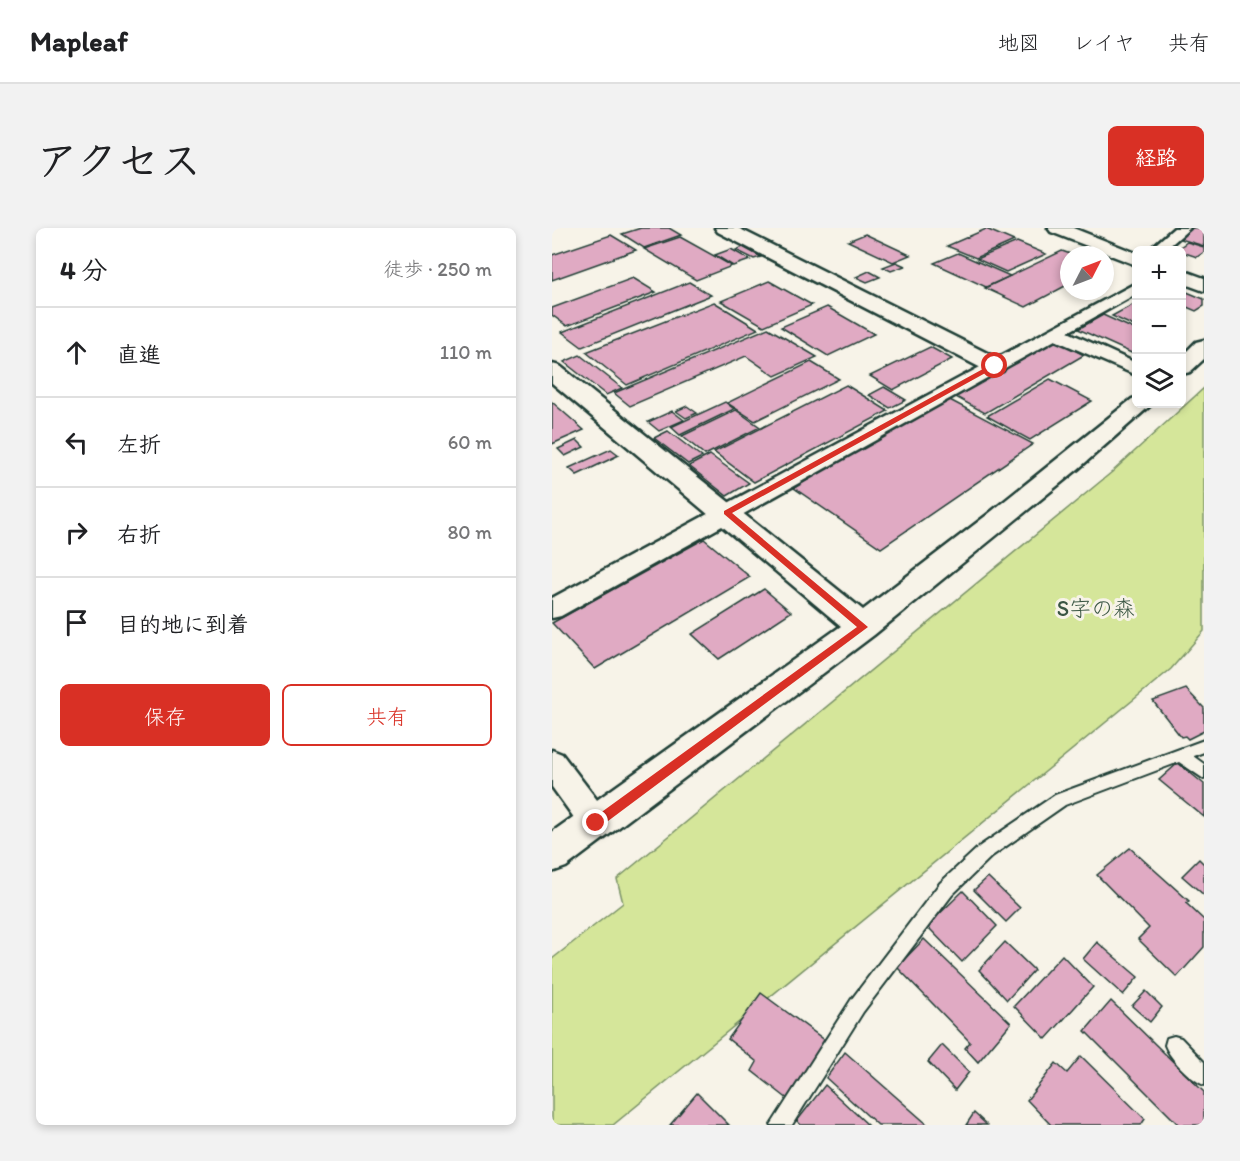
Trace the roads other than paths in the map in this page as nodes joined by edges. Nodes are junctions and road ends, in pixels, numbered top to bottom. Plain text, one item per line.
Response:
1 (724, 228) edge
2 (1057, 228) edge
3 (1183, 228) edge
4 (1161, 246) edge
5 (1132, 257) edge
6 (1186, 278) edge
7 (1204, 285) edge
8 (1132, 291) edge
9 (1055, 333) junction
10 (1204, 347) edge
11 (1186, 363) edge
12 (995, 366) junction
13 (1132, 368) edge
14 (552, 371) edge
15 (1135, 408) edge
16 (727, 513) junction
17 (552, 609) edge
18 (863, 627) junction
19 (1204, 746) edge
20 (1181, 755) junction
21 (552, 763) edge
22 (1204, 774) edge
23 (596, 823) junction
24 (552, 855) edge
25 (1174, 1045) dead end
26 (1204, 1075) edge
27 (781, 1125) edge

1 - 12 street
2 - 5 street
3 - 4 street
6 - 7 street
8 - 9 street
9 - 12 street
9 - 13 street
10 - 11 street
12 - 16 street
14 - 16 street
15 - 18 street
16 - 17 street
16 - 18 street
18 - 23 street
19 - 20 lane
20 - 22 lane
20 - 27 lane
21 - 23 street
23 - 24 street
25 - 26 lane

